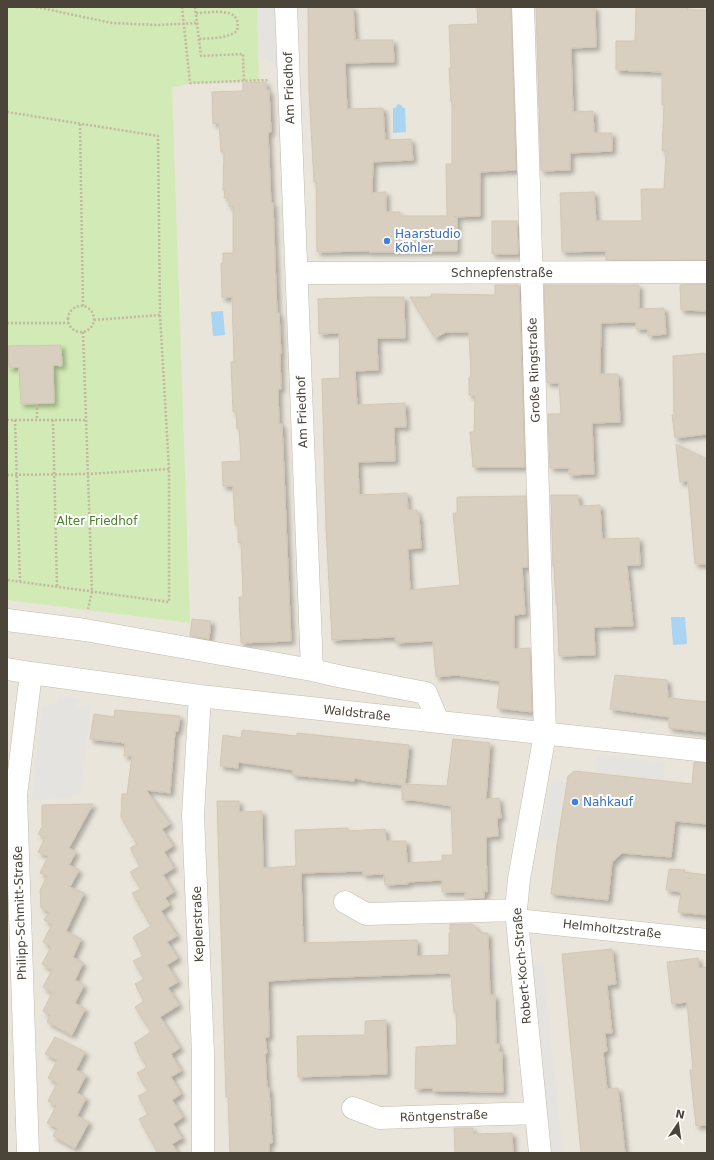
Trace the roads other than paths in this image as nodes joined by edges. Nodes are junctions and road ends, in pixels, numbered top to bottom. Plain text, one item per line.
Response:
1 (286, 7) edge
2 (522, 7) edge
3 (297, 272) junction
4 (707, 272) edge
5 (532, 273) junction
6 (7, 620) edge
7 (7, 669) edge
8 (312, 670) junction
9 (31, 673) junction
10 (200, 696) junction
11 (438, 721) junction
12 (545, 734) junction
13 (707, 751) edge
14 (345, 902) dead end
15 (516, 915) junction
16 (707, 940) edge
17 (354, 1108) dead end
18 (536, 1113) junction
19 (28, 1153) edge
20 (204, 1153) edge
21 (540, 1153) edge

1 - 3 street, Am Friedhof
2 - 5 street, Große Ringstraße
3 - 5 street, Schnepfenstraße
3 - 8 street, Am Friedhof
4 - 5 street, Schnepfenstraße
5 - 12 street, Große Ringstraße
6 - 8 street
7 - 9 street, Waldstraße
8 - 11 street
9 - 10 street, Waldstraße
9 - 19 street, Philipp-Schmitt-Straße
10 - 11 street, Waldstraße
10 - 20 street, Keplerstraße
11 - 12 street, Waldstraße
12 - 13 street, Waldstraße
12 - 15 street, Robert-Koch-Straße
14 - 15 street, Helmholtzstraße
15 - 16 street, Helmholtzstraße
15 - 18 street, Robert-Koch-Straße
17 - 18 street, Röntgenstraße
18 - 21 street, Robert-Koch-Straße

